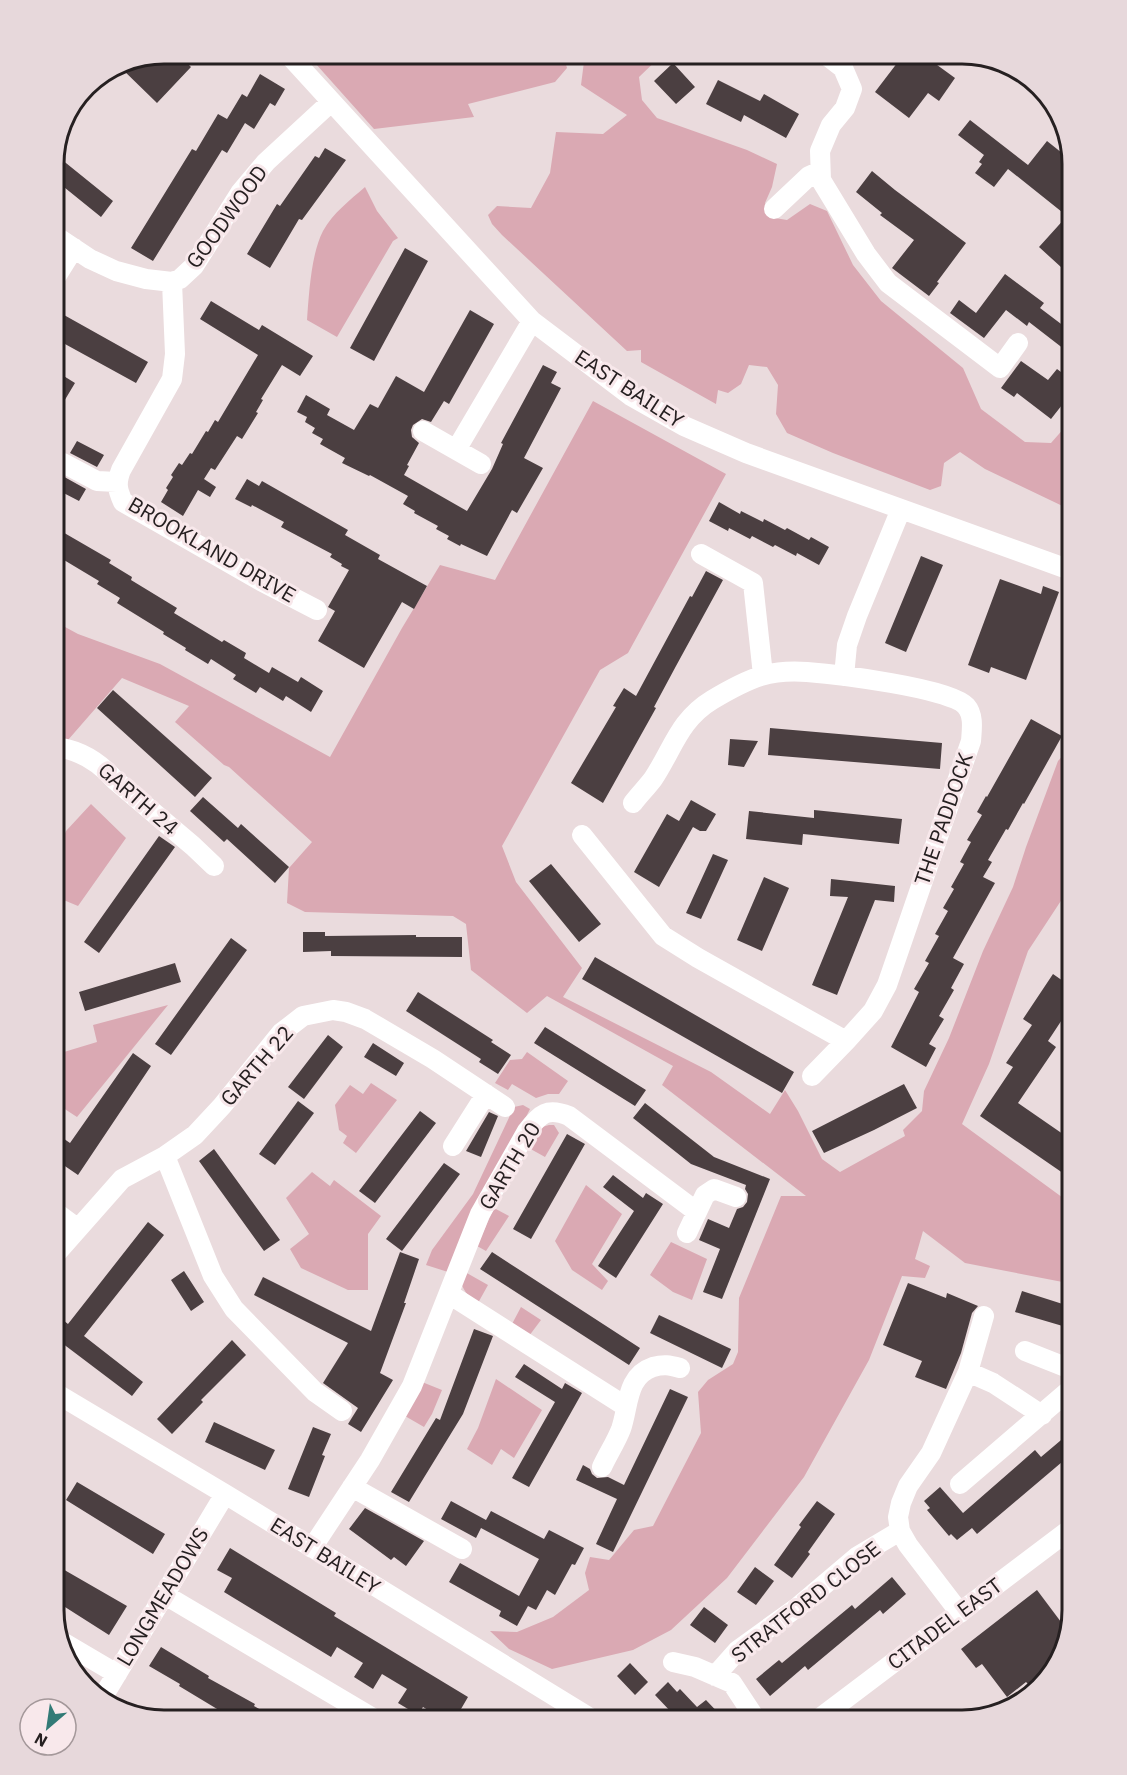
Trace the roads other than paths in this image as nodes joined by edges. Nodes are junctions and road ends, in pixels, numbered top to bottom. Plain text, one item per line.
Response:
1 (297, 64) edge
2 (838, 65) edge
3 (331, 102) junction
4 (820, 171) junction
5 (774, 209) dead end
6 (65, 242) edge
7 (74, 248) junction
8 (65, 263) edge
9 (172, 282) junction
10 (532, 321) junction
11 (1018, 343) dead end
12 (423, 431) dead end
13 (456, 450) junction
14 (65, 464) edge
15 (481, 464) dead end
16 (117, 482) junction
17 (901, 508) junction
18 (701, 554) dead end
19 (1062, 567) edge
20 (317, 610) dead end
21 (763, 675) junction
22 (844, 676) junction
23 (65, 748) edge
24 (633, 803) dead end
25 (582, 835) dead end
26 (214, 866) dead end
27 (846, 1041) junction
28 (812, 1076) dead end
29 (486, 1094) junction
30 (505, 1107) dead end
31 (453, 1146) dead end
32 (165, 1156) junction
33 (736, 1197) dead end
34 (698, 1212) junction
35 (64, 1219) edge
36 (77, 1228) junction
37 (687, 1233) dead end
38 (64, 1244) edge
39 (449, 1294) junction
40 (984, 1316) dead end
41 (1025, 1352) dead end
42 (1062, 1366) edge
43 (680, 1368) dead end
44 (968, 1372) junction
45 (1062, 1397) edge
46 (64, 1398) edge
47 (625, 1406) junction
48 (342, 1411) dead end
49 (1042, 1415) junction
50 (602, 1467) dead end
51 (960, 1484) dead end
52 (352, 1487) junction
53 (225, 1494) junction
54 (900, 1531) junction
55 (1062, 1535) edge
56 (312, 1548) junction
57 (462, 1549) dead end
58 (165, 1595) junction
59 (960, 1613) junction
60 (72, 1648) edge
61 (673, 1662) dead end
62 (117, 1674) junction
63 (715, 1676) junction
64 (106, 1692) edge
65 (359, 1710) edge
66 (577, 1710) edge
67 (750, 1710) edge
68 (831, 1710) edge

1 - 3 street, EAST BAILEY
2 - 4 street
3 - 9 street, GOODWOOD
3 - 10 street, EAST BAILEY
4 - 5 street
4 - 11 street
6 - 7 street, GOODWOOD
7 - 8 street
7 - 9 street, GOODWOOD
9 - 16 street, BROOKLAND DRIVE
10 - 13 street
10 - 17 street, EAST BAILEY
12 - 13 street
13 - 15 street
14 - 16 street, BROOKLAND DRIVE
16 - 20 street, BROOKLAND DRIVE
17 - 19 street, EAST BAILEY
17 - 22 street
18 - 21 street
21 - 22 street, THE PADDOCK
21 - 24 street, THE PADDOCK
22 - 27 street, THE PADDOCK
23 - 26 street, GARTH 24
25 - 27 street
27 - 28 street, THE PADDOCK
29 - 30 street, GARTH 22
29 - 31 street
29 - 32 street, GARTH 22
32 - 36 street, GARTH 22
32 - 48 street
33 - 34 street
34 - 37 street
34 - 39 street, GARTH 20
35 - 36 street
36 - 38 street, GARTH 22
39 - 47 street
39 - 52 street, GARTH 20
40 - 44 street, STRATFORD CLOSE
41 - 42 street
43 - 47 street
44 - 49 street
44 - 54 street, STRATFORD CLOSE
45 - 49 street
46 - 53 street, EAST BAILEY
47 - 50 street
49 - 51 street
52 - 56 street, GARTH 20
52 - 57 street
53 - 56 street, EAST BAILEY
53 - 58 street, LONGMEADOWS
54 - 59 street, STRATFORD CLOSE
54 - 63 street, STRATFORD CLOSE
55 - 59 street, CITADEL EAST
56 - 66 street, EAST BAILEY
58 - 62 street, LONGMEADOWS
58 - 65 street
59 - 68 street, CITADEL EAST
60 - 62 street
61 - 63 street, STRATFORD CLOSE
62 - 64 street, LONGMEADOWS
63 - 67 street, STRATFORD CLOSE

